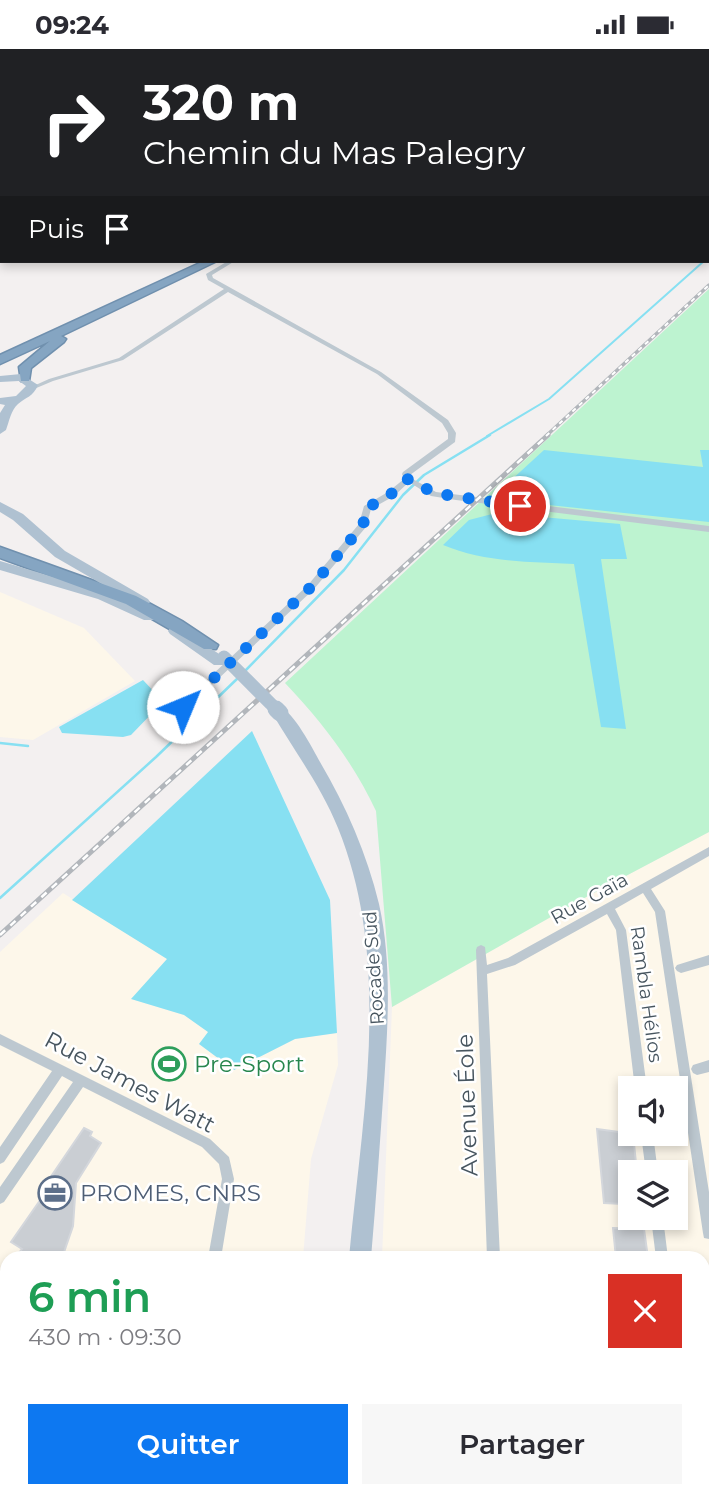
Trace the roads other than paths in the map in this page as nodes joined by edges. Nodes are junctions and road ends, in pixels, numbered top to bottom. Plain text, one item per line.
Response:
1 (195, 263) edge
2 (208, 263) edge
3 (228, 263) edge
4 (154, 290) junction
5 (228, 290) junction
6 (0, 352) edge
7 (0, 360) edge
8 (0, 379) edge
9 (29, 383) junction
10 (0, 401) edge
11 (14, 401) junction
12 (0, 430) edge
13 (410, 481) junction
14 (0, 506) edge
15 (709, 529) edge
16 (0, 552) edge
17 (0, 559) edge
18 (0, 565) edge
19 (44, 577) junction
20 (210, 645) junction
21 (222, 659) junction
22 (183, 707) dead end
23 (277, 714) junction
24 (709, 851) edge
25 (644, 887) junction
26 (609, 907) junction
27 (481, 950) dead end
28 (709, 960) edge
29 (681, 968) dead end
30 (483, 971) junction
31 (0, 1039) edge
32 (59, 1071) junction
33 (639, 1076) edge
34 (80, 1081) junction
35 (0, 1158) edge
36 (0, 1198) edge
37 (658, 1230) edge
38 (709, 1233) edge
39 (216, 1251) edge
40 (351, 1251) edge
41 (361, 1251) edge
42 (493, 1251) edge
43 (661, 1251) edge

1 - 6 highway
2 - 4 highway
3 - 5 street
4 - 7 highway
4 - 9 highway
5 - 9 street
5 - 13 street
8 - 9 main road
9 - 11 main road
10 - 11 main road
11 - 12 main road
13 - 15 street
13 - 22 street
14 - 20 main road, Rocade Sud
16 - 20 highway
17 - 19 highway
18 - 19 main road, Rocade Sud
19 - 21 main road, Rocade Sud
20 - 21 main road, Rocade Sud
21 - 23 main road, Rocade Sud
23 - 40 main road, Rocade Sud
23 - 41 main road, Rocade Sud
24 - 25 street, Rue Gaïa
25 - 26 street, Rue Gaïa
25 - 38 street, Rambla Hélios
26 - 30 street, Rue Gaïa
26 - 33 street, Rambla Hélios
27 - 30 street, Avenue Éole
28 - 29 street
30 - 42 street, Avenue Éole
31 - 32 street, Rue James Watt
32 - 34 street, Rue James Watt
32 - 35 street
34 - 36 street
34 - 39 street, Rue James Watt
37 - 43 street

